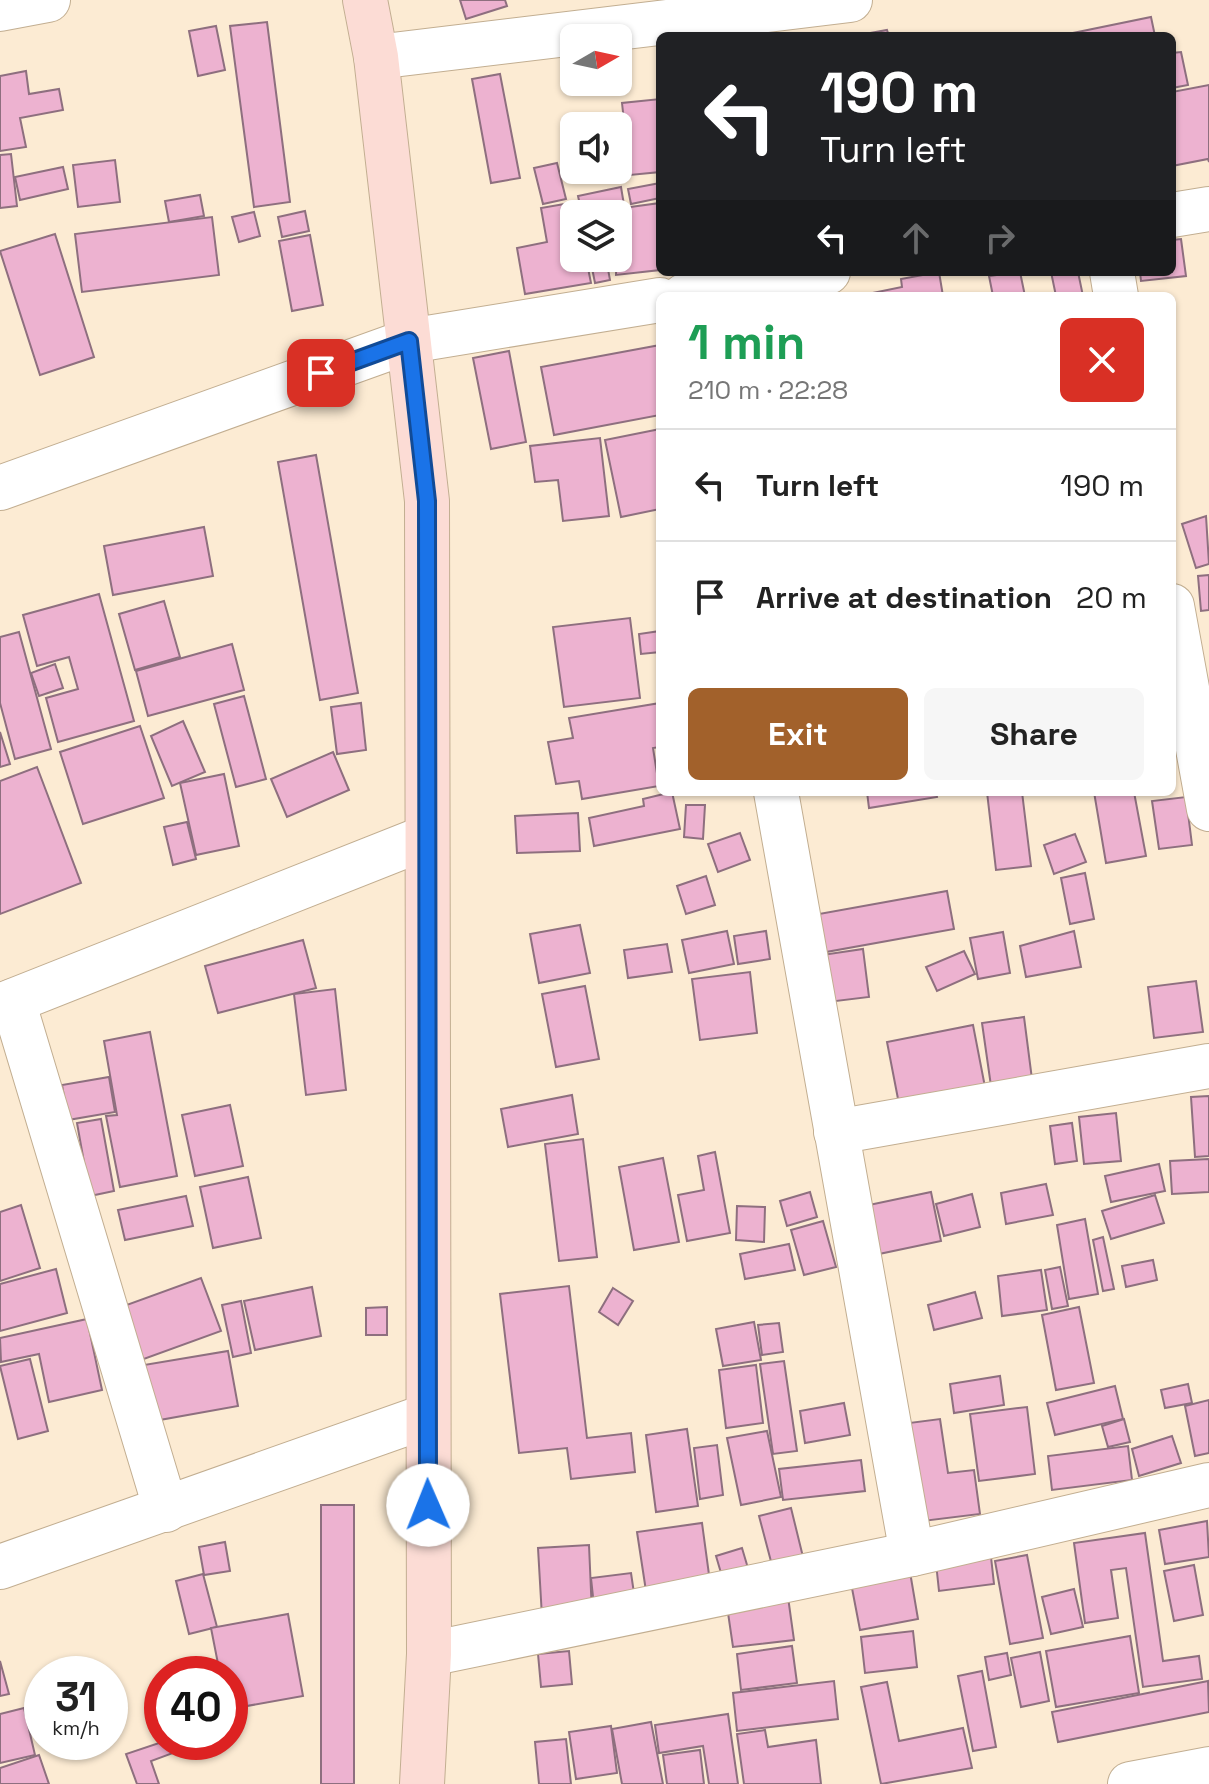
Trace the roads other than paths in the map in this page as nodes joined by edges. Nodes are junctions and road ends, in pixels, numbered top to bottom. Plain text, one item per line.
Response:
1 (48, 0) edge
2 (365, 0) edge
3 (850, 0) edge
4 (0, 9) edge
5 (376, 57) junction
6 (1209, 209) edge
7 (1176, 214) edge
8 (804, 276) edge
9 (710, 292) edge
10 (656, 301) edge
11 (409, 341) junction
12 (0, 488) edge
13 (1176, 616) edge
14 (1196, 667) edge
15 (777, 796) edge
16 (1209, 809) edge
17 (427, 837) junction
18 (6, 1004) edge
19 (1209, 1066) edge
20 (836, 1132) junction
21 (427, 1416) junction
22 (1209, 1485) edge
23 (166, 1510) junction
24 (912, 1554) junction
25 (0, 1567) edge
26 (429, 1654) junction
27 (1209, 1769) edge
28 (422, 1784) edge
29 (1130, 1784) edge

1 - 4 street
2 - 5 street
3 - 5 street
5 - 11 street
6 - 7 street
8 - 9 street
10 - 11 street
11 - 12 street
11 - 17 street
13 - 14 street
14 - 16 street
15 - 20 street
17 - 18 street
17 - 21 street
18 - 23 street
19 - 20 street
20 - 24 street
21 - 23 street
21 - 26 street
22 - 24 street
23 - 25 street
24 - 26 street
26 - 28 street
27 - 29 street

